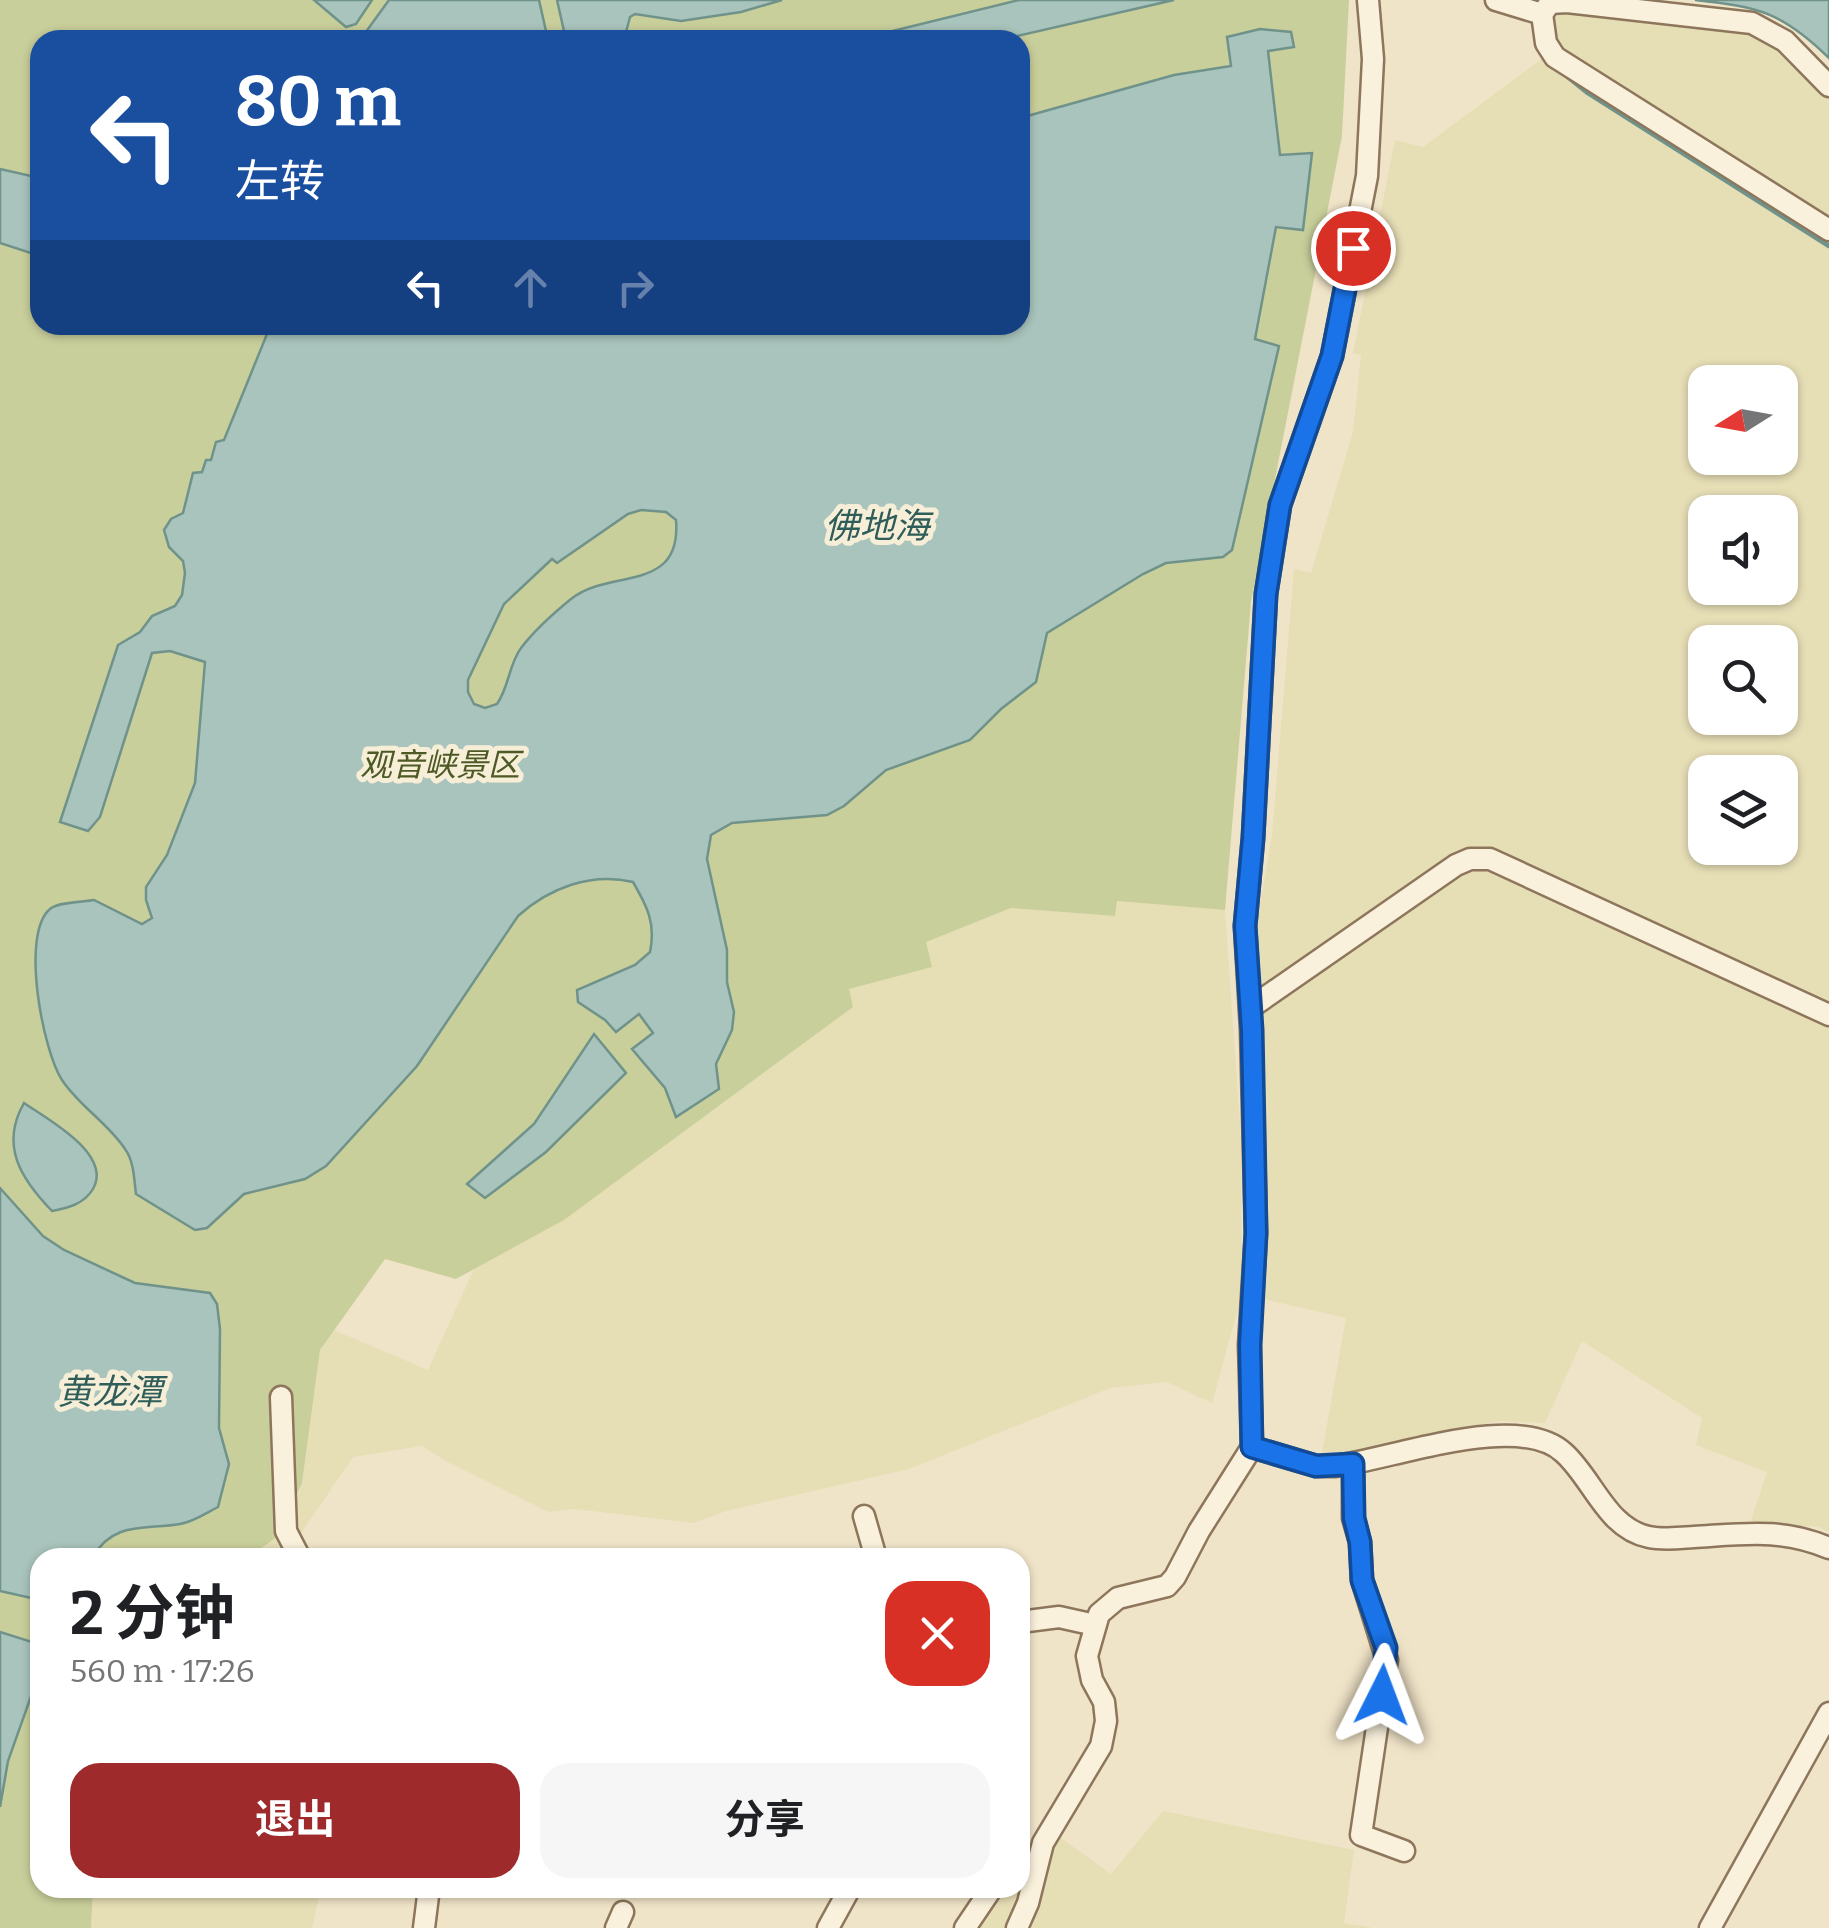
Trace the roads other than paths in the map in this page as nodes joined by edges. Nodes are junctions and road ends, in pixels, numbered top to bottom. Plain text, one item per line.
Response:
1 (1368, 0) edge
2 (1496, 0) edge
3 (1542, 14) junction
4 (1829, 86) edge
5 (1829, 230) edge
6 (1250, 1008) junction
7 (1829, 1015) edge
8 (281, 1397) dead end
9 (1252, 1447) junction
10 (1353, 1464) junction
11 (864, 1516) dead end
12 (295, 1548) edge
13 (873, 1548) edge
14 (1829, 1548) edge
15 (1030, 1621) edge
16 (1095, 1625) junction
17 (1829, 1713) edge
18 (1050, 1832) junction
19 (1030, 1846) edge
20 (1404, 1851) dead end
21 (1030, 1896) edge
22 (428, 1898) edge
23 (844, 1898) edge
24 (985, 1898) edge
25 (1029, 1898) edge
26 (424, 1928) edge
27 (828, 1928) edge
28 (965, 1928) edge
29 (1017, 1928) edge
30 (1710, 1928) edge

1 - 6 street
2 - 3 street
3 - 4 street
3 - 5 street
6 - 7 street
6 - 9 street
8 - 12 street
9 - 10 street
9 - 16 street
10 - 14 street
10 - 20 street
11 - 13 street
15 - 16 street
16 - 18 street
17 - 30 street
18 - 19 street
18 - 21 street
22 - 26 street
23 - 27 street
24 - 28 street
25 - 29 street

